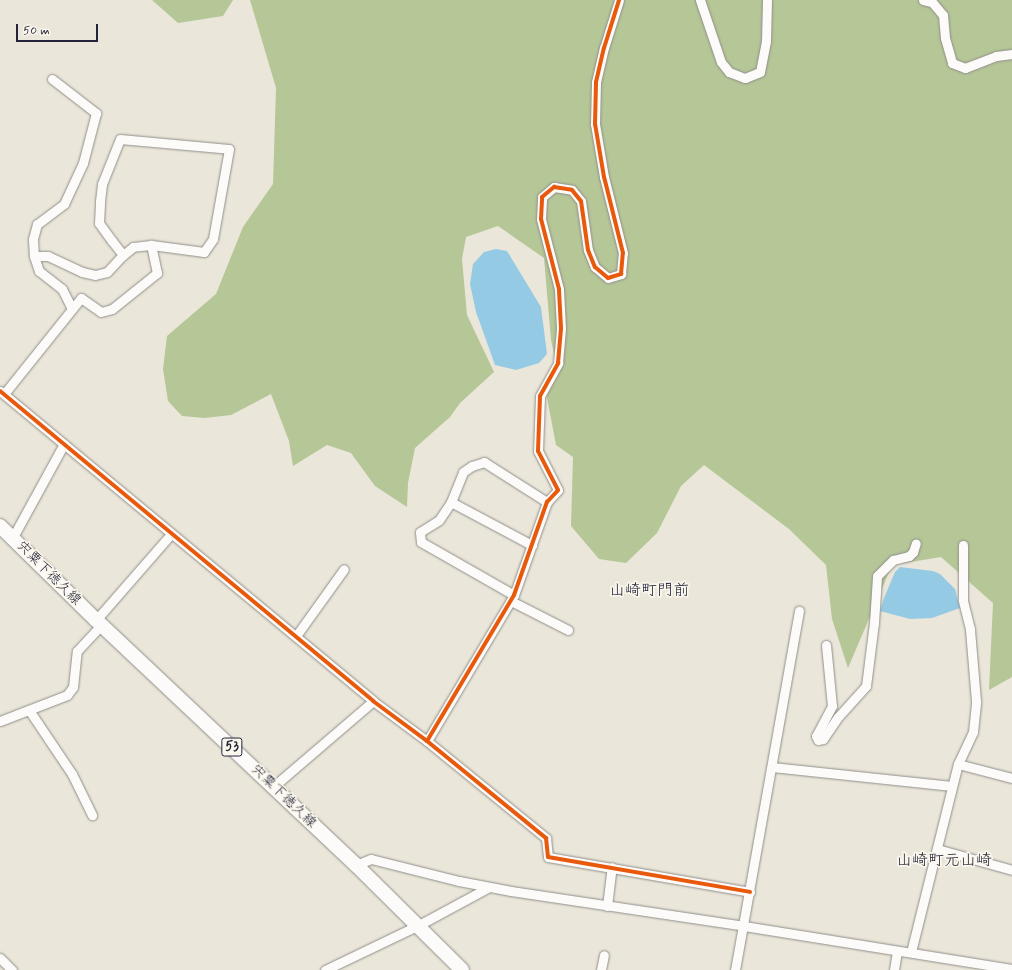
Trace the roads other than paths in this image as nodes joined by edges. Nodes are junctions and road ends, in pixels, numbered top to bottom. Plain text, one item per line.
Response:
1 (619, 0) edge
2 (700, 0) edge
3 (767, 0) edge
4 (923, 0) edge
5 (1012, 54) edge
6 (52, 79) dead end
7 (151, 245) junction
8 (124, 255) junction
9 (34, 256) junction
10 (72, 309) junction
11 (2, 393) edge
12 (64, 444) junction
13 (451, 502) junction
14 (546, 502) junction
15 (0, 526) edge
16 (171, 534) junction
17 (13, 537) junction
18 (916, 542) dead end
19 (532, 545) junction
20 (963, 545) dead end
21 (344, 569) dead end
22 (512, 598) junction
23 (799, 611) dead end
24 (99, 622) junction
25 (568, 630) dead end
26 (296, 636) junction
27 (826, 645) dead end
28 (373, 701) junction
29 (29, 710) junction
30 (0, 721) edge
31 (427, 741) junction
32 (958, 764) junction
33 (772, 767) junction
34 (1012, 778) edge
35 (274, 786) junction
36 (952, 786) junction
37 (92, 816) dead end
38 (937, 849) junction
39 (356, 865) junction
40 (612, 867) junction
41 (1012, 870) edge
42 (489, 887) junction
43 (750, 892) junction
44 (607, 906) junction
45 (417, 926) junction
46 (744, 926) junction
47 (897, 952) junction
48 (911, 952) junction
49 (604, 955) dead end
50 (0, 958) edge
51 (1012, 969) edge
52 (12, 970) edge
53 (325, 970) edge
54 (462, 970) edge
55 (601, 970) edge
56 (735, 970) edge
57 (894, 970) edge

1 - 14 street
2 - 3 street
4 - 5 street
6 - 9 street
7 - 8 street
7 - 8 street
7 - 10 street
8 - 9 street
9 - 10 street
10 - 11 street
11 - 12 street
12 - 16 street
12 - 17 street
13 - 14 street
13 - 19 street
13 - 22 street
14 - 19 street
15 - 17 main road, 宍粟下徳久線 / 53
16 - 24 street
16 - 26 street
17 - 24 main road, 宍粟下徳久線 / 53
18 - 27 street
19 - 22 street
20 - 32 street
21 - 26 street
22 - 25 street
22 - 31 street
23 - 33 street
24 - 29 street
24 - 35 main road, 宍粟下徳久線 / 53
26 - 28 street
28 - 31 street
28 - 35 street
29 - 30 street
29 - 37 street
31 - 40 street
32 - 34 street
32 - 36 street
33 - 36 street
33 - 43 street
35 - 39 main road, 宍粟下徳久線 / 53
36 - 38 street
38 - 41 street
38 - 48 street
39 - 42 street
39 - 45 main road, 宍粟下徳久線 / 53
40 - 43 street
40 - 44 street
42 - 44 street
42 - 45 street
43 - 46 street
44 - 46 street
45 - 53 street
45 - 54 main road, 宍粟下徳久線 / 53
46 - 47 street
46 - 56 street
47 - 48 street
47 - 57 street
48 - 51 street
49 - 55 street
50 - 52 street

